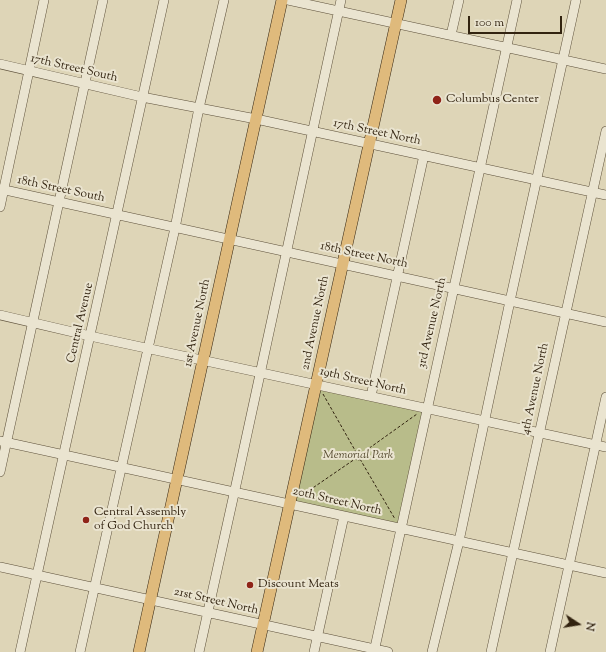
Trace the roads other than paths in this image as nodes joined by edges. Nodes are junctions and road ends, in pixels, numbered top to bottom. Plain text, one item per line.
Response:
1 (44, 0) edge
2 (103, 0) edge
3 (164, 0) edge
4 (224, 0) edge
5 (282, 0) edge
6 (288, 0) edge
7 (341, 0) edge
8 (401, 0) edge
9 (459, 0) edge
10 (517, 0) edge
11 (576, 0) edge
12 (338, 11) junction
13 (396, 23) junction
14 (451, 35) junction
15 (507, 48) junction
16 (563, 60) junction
17 (0, 64) edge
18 (606, 69) edge
19 (28, 70) junction
20 (85, 84) junction
21 (142, 97) junction
22 (199, 108) junction
23 (256, 119) junction
24 (312, 131) junction
25 (606, 131) edge
26 (369, 143) junction
27 (424, 155) junction
28 (480, 168) junction
29 (536, 180) junction
30 (2, 190) edge
31 (592, 192) junction
32 (606, 195) edge
33 (59, 202) junction
34 (0, 207) edge
35 (118, 215) junction
36 (175, 228) junction
37 (230, 240) junction
38 (285, 252) junction
39 (342, 263) junction
40 (398, 276) junction
41 (454, 288) junction
42 (510, 301) junction
43 (565, 313) junction
44 (0, 315) edge
45 (606, 322) edge
46 (33, 323) junction
47 (90, 336) junction
48 (148, 348) junction
49 (204, 360) junction
50 (260, 372) junction
51 (320, 387) junction
52 (371, 396) junction
53 (606, 397) edge
54 (427, 409) junction
55 (484, 422) junction
56 (539, 434) junction
57 (3, 442) edge
58 (595, 445) junction
59 (606, 447) edge
60 (63, 455) junction
61 (121, 468) junction
62 (0, 472) edge
63 (177, 480) junction
64 (235, 492) junction
65 (290, 504) junction
66 (344, 516) junction
67 (401, 529) junction
68 (458, 541) junction
69 (512, 553) junction
70 (569, 565) junction
71 (0, 568) edge
72 (606, 573) edge
73 (37, 576) junction
74 (94, 587) junction
75 (151, 599) junction
76 (208, 612) junction
77 (263, 625) junction
78 (318, 637) junction
79 (374, 650) edge
80 (20, 652) edge
81 (80, 652) edge
82 (139, 652) edge
83 (199, 652) edge
84 (257, 652) edge
85 (314, 652) edge
86 (388, 652) edge
87 (432, 652) edge
88 (491, 652) edge
89 (550, 652) edge

1 - 19 street
2 - 20 street
3 - 21 street, Central Avenue
4 - 22 street
5 - 23 main road, 1st Avenue North
6 - 12 street
7 - 12 street
8 - 13 main road, 2nd Avenue North
9 - 14 street
10 - 15 street, 3rd Avenue North
11 - 16 street
12 - 13 street
12 - 24 street
13 - 14 street
13 - 26 main road, 2nd Avenue North
14 - 15 street
15 - 16 street
15 - 28 street, 3rd Avenue North
16 - 18 street
16 - 29 street
17 - 19 street, 17th Street South
19 - 20 street, 17th Street South
19 - 30 street
20 - 21 street, 17th Street South
20 - 33 street
21 - 22 street, 17th Street North
21 - 35 street, Central Avenue
22 - 23 street, 17th Street North
22 - 36 street
23 - 24 street, 17th Street North
23 - 37 main road, 1st Avenue North
24 - 26 street, 17th Street North
24 - 38 street
25 - 31 street, 4th Avenue North
26 - 27 street, 17th Street North
26 - 39 main road, 2nd Avenue North
27 - 28 street, 17th Street North
27 - 40 street
28 - 29 street, 17th Street North
28 - 41 street, 3rd Avenue North
29 - 31 street, 17th Street North
29 - 42 street
30 - 33 street, 18th Street South
30 - 34 street
31 - 32 street, 17th Street North
31 - 43 street, 4th Avenue North
33 - 35 street, 18th Street South
33 - 46 street
35 - 36 street, 18th Street North
35 - 47 street, Central Avenue
36 - 37 street, 18th Street North
36 - 48 street
37 - 38 street, 18th Street North
37 - 49 main road, 1st Avenue North
38 - 39 street, 18th Street North
38 - 50 street
39 - 40 street, 18th Street North
39 - 51 main road, 2nd Avenue North
40 - 41 street, 18th Street North
40 - 52 street
41 - 42 street, 18th Street North
41 - 54 street, 3rd Avenue North
42 - 43 street, 18th Street North
42 - 55 street
43 - 45 street, 18th Street North
43 - 56 street, 4th Avenue North
44 - 46 street, 19th Street North
46 - 47 street, 19th Street North
46 - 57 street
47 - 48 street, 19th Street North
47 - 60 street, Central Avenue
48 - 49 street, 19th Street North
48 - 61 street
49 - 50 street, 19th Street North
49 - 63 main road, 1st Avenue North
50 - 51 street, 19th Street North
50 - 64 street
51 - 52 street, 19th Street North
51 - 65 main road, 2nd Avenue North
52 - 54 street, 19th Street North
53 - 58 street
54 - 55 street, 19th Street North
54 - 67 street, 3rd Avenue North
55 - 56 street, 19th Street North
55 - 68 street
56 - 58 street, 19th Street North
56 - 69 street, 4th Avenue North
57 - 60 street, 20th Street North
57 - 62 street
58 - 59 street, 19th Street North
58 - 70 street
60 - 61 street, 20th Street North
60 - 73 street, Central Avenue
61 - 63 street, 20th Street North
61 - 74 street
63 - 64 street, 20th Street North
63 - 75 main road, 1st Avenue North
64 - 65 street, 20th Street North
64 - 76 street
65 - 66 street, 20th Street North
65 - 77 main road, 2nd Avenue North
66 - 67 street, 20th Street North
66 - 78 street
67 - 68 street, 20th Street North
67 - 79 street, 3rd Avenue North
68 - 69 street, 20th Street North
68 - 87 street
69 - 70 street, 20th Street North
69 - 88 street, 4th Avenue North
70 - 72 street, 20th Street North
70 - 89 street
71 - 73 street, 21st Street North
73 - 74 street, 21st Street North
73 - 80 street, Central Avenue
74 - 75 street, 21st Street North
74 - 81 street
75 - 76 street, 21st Street North
75 - 82 main road, 1st Avenue North
76 - 77 street, 21st Street North
76 - 83 street
77 - 78 street, 21st Street North
77 - 84 main road, 2nd Avenue North
78 - 79 street, 21st Street North
78 - 85 street
79 - 86 street, 21st Street North

